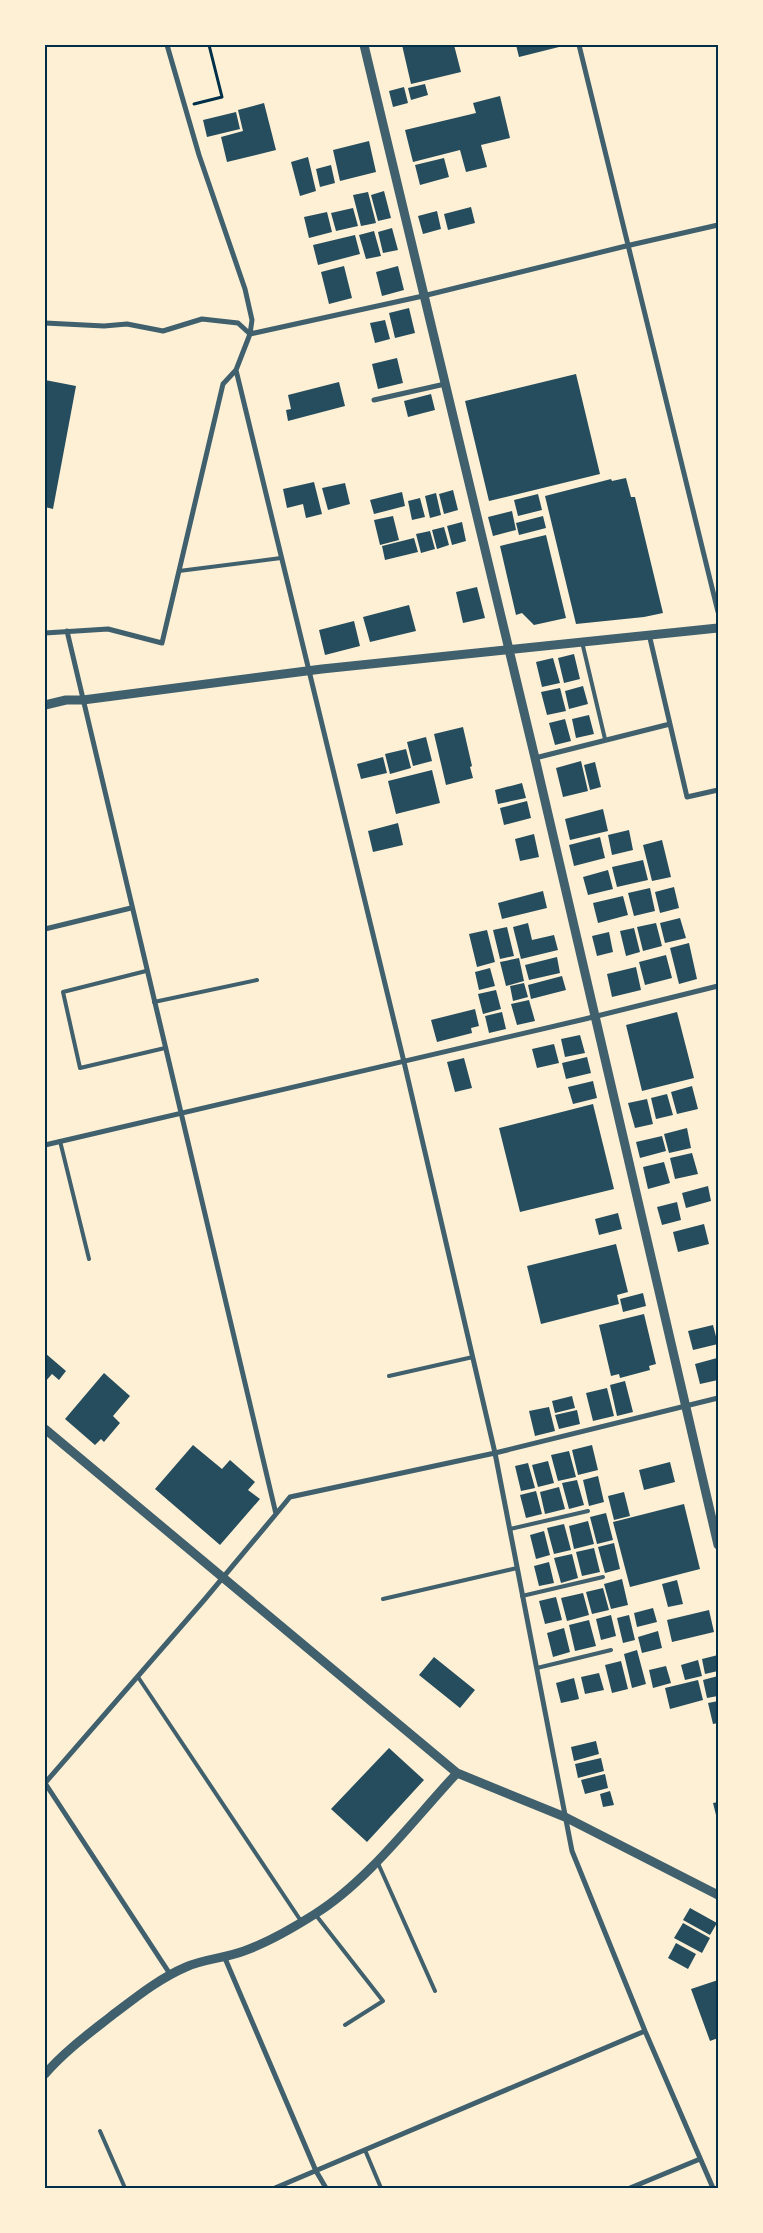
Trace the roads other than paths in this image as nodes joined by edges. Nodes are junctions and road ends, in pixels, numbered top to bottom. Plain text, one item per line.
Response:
1 (167, 45) edge
2 (364, 45) edge
3 (579, 45) edge
4 (718, 225) edge
5 (626, 246) junction
6 (423, 296) junction
7 (45, 323) edge
8 (250, 334) junction
9 (236, 370) junction
10 (445, 384) junction
11 (374, 400) dead end
12 (281, 558) junction
13 (179, 571) junction
14 (718, 612) edge
15 (718, 628) edge
16 (66, 631) junction
17 (45, 633) edge
18 (649, 634) junction
19 (582, 641) junction
20 (510, 649) junction
21 (308, 672) junction
22 (83, 700) junction
23 (45, 705) edge
24 (670, 724) junction
25 (606, 739) junction
26 (536, 758) junction
27 (718, 790) edge
28 (131, 908) junction
29 (45, 929) edge
30 (146, 971) junction
31 (257, 980) dead end
32 (718, 986) edge
33 (154, 1002) junction
34 (596, 1016) junction
35 (165, 1048) junction
36 (404, 1062) junction
37 (180, 1114) junction
38 (60, 1141) junction
39 (45, 1145) edge
40 (89, 1259) dead end
41 (473, 1357) junction
42 (389, 1376) dead end
43 (718, 1398) edge
44 (687, 1405) junction
45 (45, 1430) edge
46 (495, 1453) junction
47 (588, 1511) dead end
48 (276, 1514) junction
49 (510, 1529) junction
50 (718, 1545) edge
51 (517, 1568) junction
52 (603, 1577) dead end
53 (224, 1578) junction
54 (522, 1596) junction
55 (383, 1599) dead end
56 (611, 1650) dead end
57 (537, 1668) junction
58 (138, 1678) junction
59 (457, 1773) junction
60 (45, 1783) edge
61 (565, 1818) junction
62 (377, 1860) junction
63 (718, 1895) edge
64 (315, 1914) junction
65 (302, 1921) junction
66 (224, 1956) junction
67 (170, 1974) junction
68 (435, 1992) dead end
69 (345, 2025) dead end
70 (644, 2031) junction
71 (45, 2074) edge
72 (100, 2131) dead end
73 (365, 2150) junction
74 (700, 2159) junction
75 (316, 2171) junction
76 (125, 2188) edge
77 (274, 2188) edge
78 (326, 2188) edge
79 (381, 2188) edge
80 (630, 2188) edge
81 (713, 2188) edge

1 - 8 street
2 - 6 street
3 - 5 street
4 - 5 street
5 - 6 street
5 - 14 street
6 - 8 street
6 - 10 street
7 - 8 street
8 - 9 street
9 - 12 street
9 - 13 street
10 - 11 street
10 - 20 street
12 - 13 lane
12 - 21 street
13 - 16 street
15 - 18 street
16 - 17 street
16 - 22 street
18 - 19 street
18 - 24 street
19 - 20 street
19 - 25 lane
20 - 21 street
20 - 26 street
21 - 22 street
21 - 36 street
22 - 23 street
22 - 28 street
24 - 25 street
24 - 27 street
25 - 26 street
26 - 34 street
28 - 29 street
28 - 30 street
30 - 33 street
30 - 35 lane
31 - 33 lane
32 - 34 street
33 - 35 street
34 - 36 street
34 - 44 street
35 - 37 street
36 - 37 street
36 - 41 street
37 - 38 street
37 - 48 street
38 - 39 street
38 - 40 lane
41 - 42 lane
41 - 46 street
43 - 44 street
44 - 46 street
44 - 50 street
45 - 53 street
46 - 48 street
46 - 49 street
47 - 49 lane
48 - 53 street
49 - 51 street
51 - 54 street
51 - 55 lane
52 - 54 lane
53 - 58 street
53 - 59 street
54 - 57 street
56 - 57 lane
57 - 61 street
58 - 60 street
58 - 65 lane
59 - 61 street
59 - 62 street
60 - 67 street
61 - 63 street
61 - 70 street
62 - 64 street
62 - 68 lane
64 - 65 street
64 - 69 lane
65 - 66 street
66 - 67 street
66 - 75 street
67 - 71 street
70 - 73 street
70 - 74 street
72 - 76 lane
73 - 75 street
73 - 79 lane
74 - 80 street
74 - 81 street
75 - 77 street
75 - 78 street

